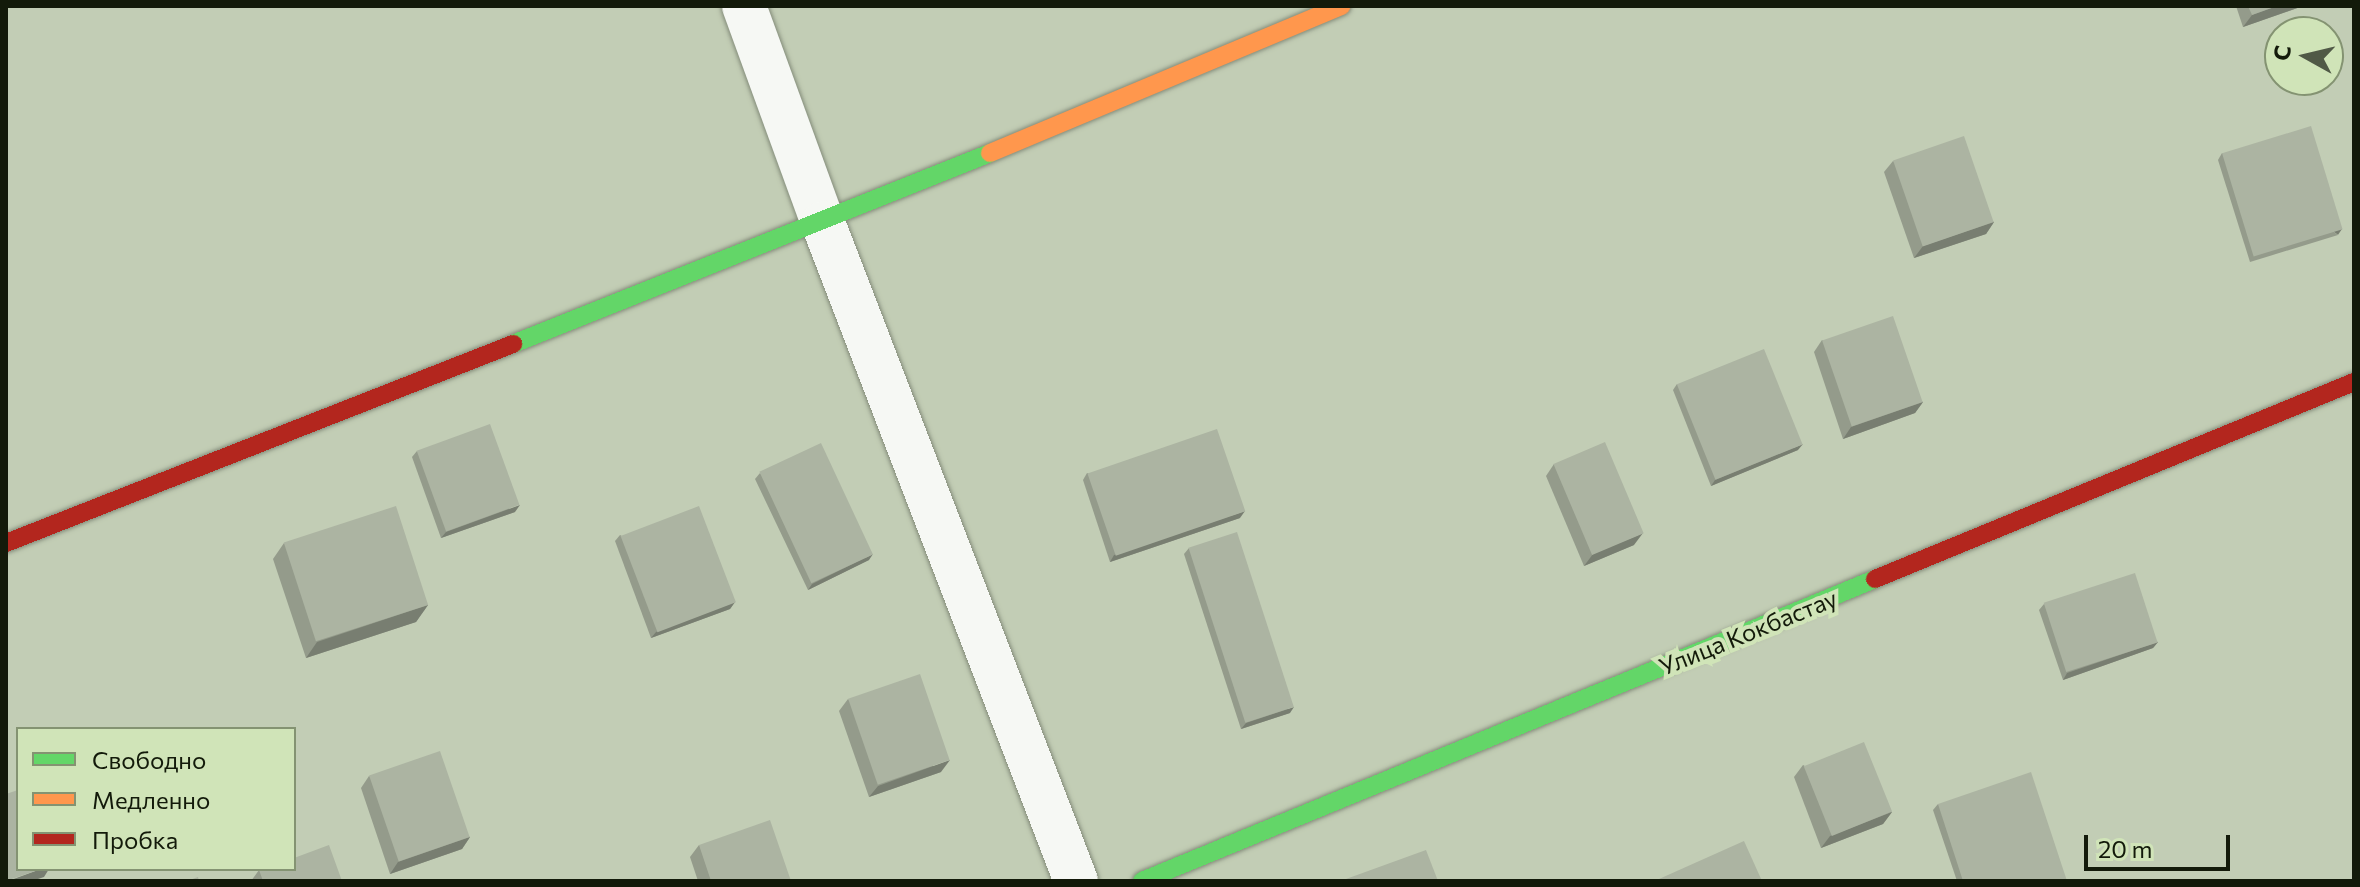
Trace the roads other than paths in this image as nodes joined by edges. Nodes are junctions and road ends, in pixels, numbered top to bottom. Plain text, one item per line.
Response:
1 (744, 6) edge
2 (1342, 6) edge
3 (823, 223) junction
4 (2354, 382) edge
5 (6, 543) edge
6 (1076, 881) edge
7 (1142, 881) edge

1 - 3 street
2 - 3 street
3 - 5 street
3 - 6 street
4 - 7 street, Улица Кокбастау

